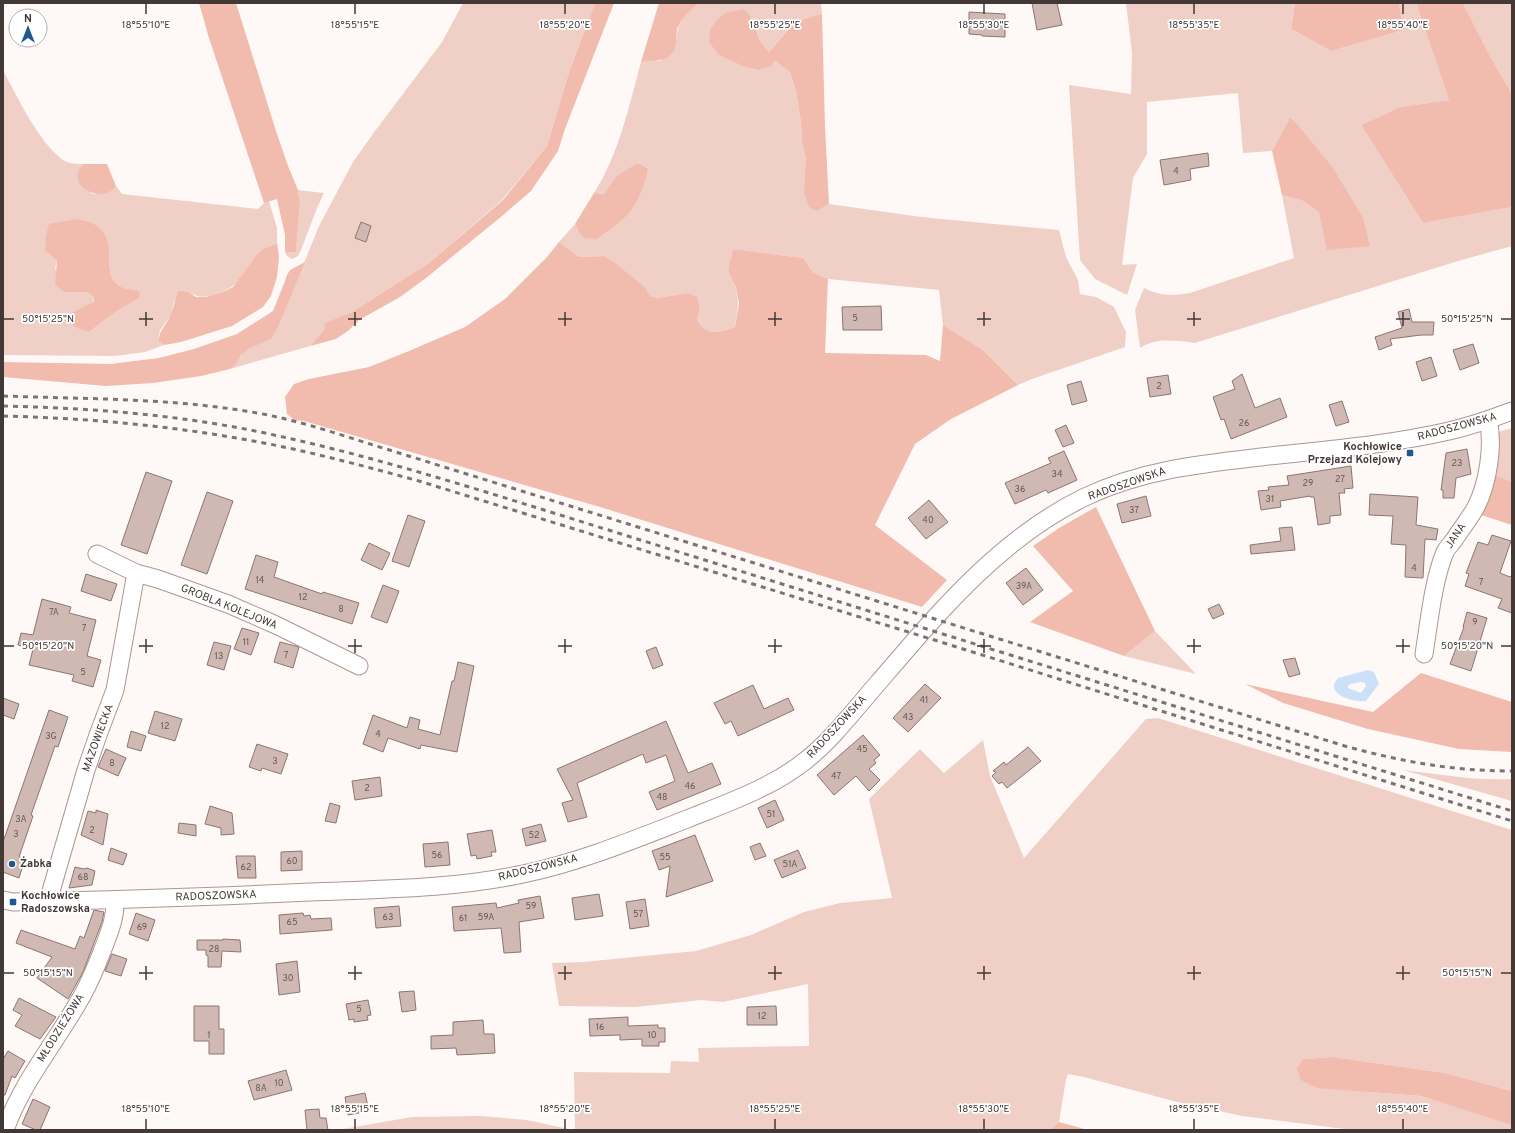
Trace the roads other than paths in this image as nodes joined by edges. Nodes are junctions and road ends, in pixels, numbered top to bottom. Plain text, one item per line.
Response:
1 (1512, 411) edge
2 (1488, 420) junction
3 (97, 554) dead end
4 (136, 573) junction
5 (1424, 654) dead end
6 (359, 666) dead end
7 (3, 900) edge
8 (115, 900) junction
9 (51, 901) junction
10 (5, 1130) edge

1 - 2 street, RADOSZOWSKA
2 - 5 street, JANA
2 - 8 street, RADOSZOWSKA
3 - 4 street, GROBLA KOLEJOWA
4 - 6 street, GROBLA KOLEJOWA
4 - 9 street, MAZOWIECKA
7 - 9 street, RADOSZOWSKA
8 - 9 street, RADOSZOWSKA
8 - 10 street, MŁODZIEŻOWA

